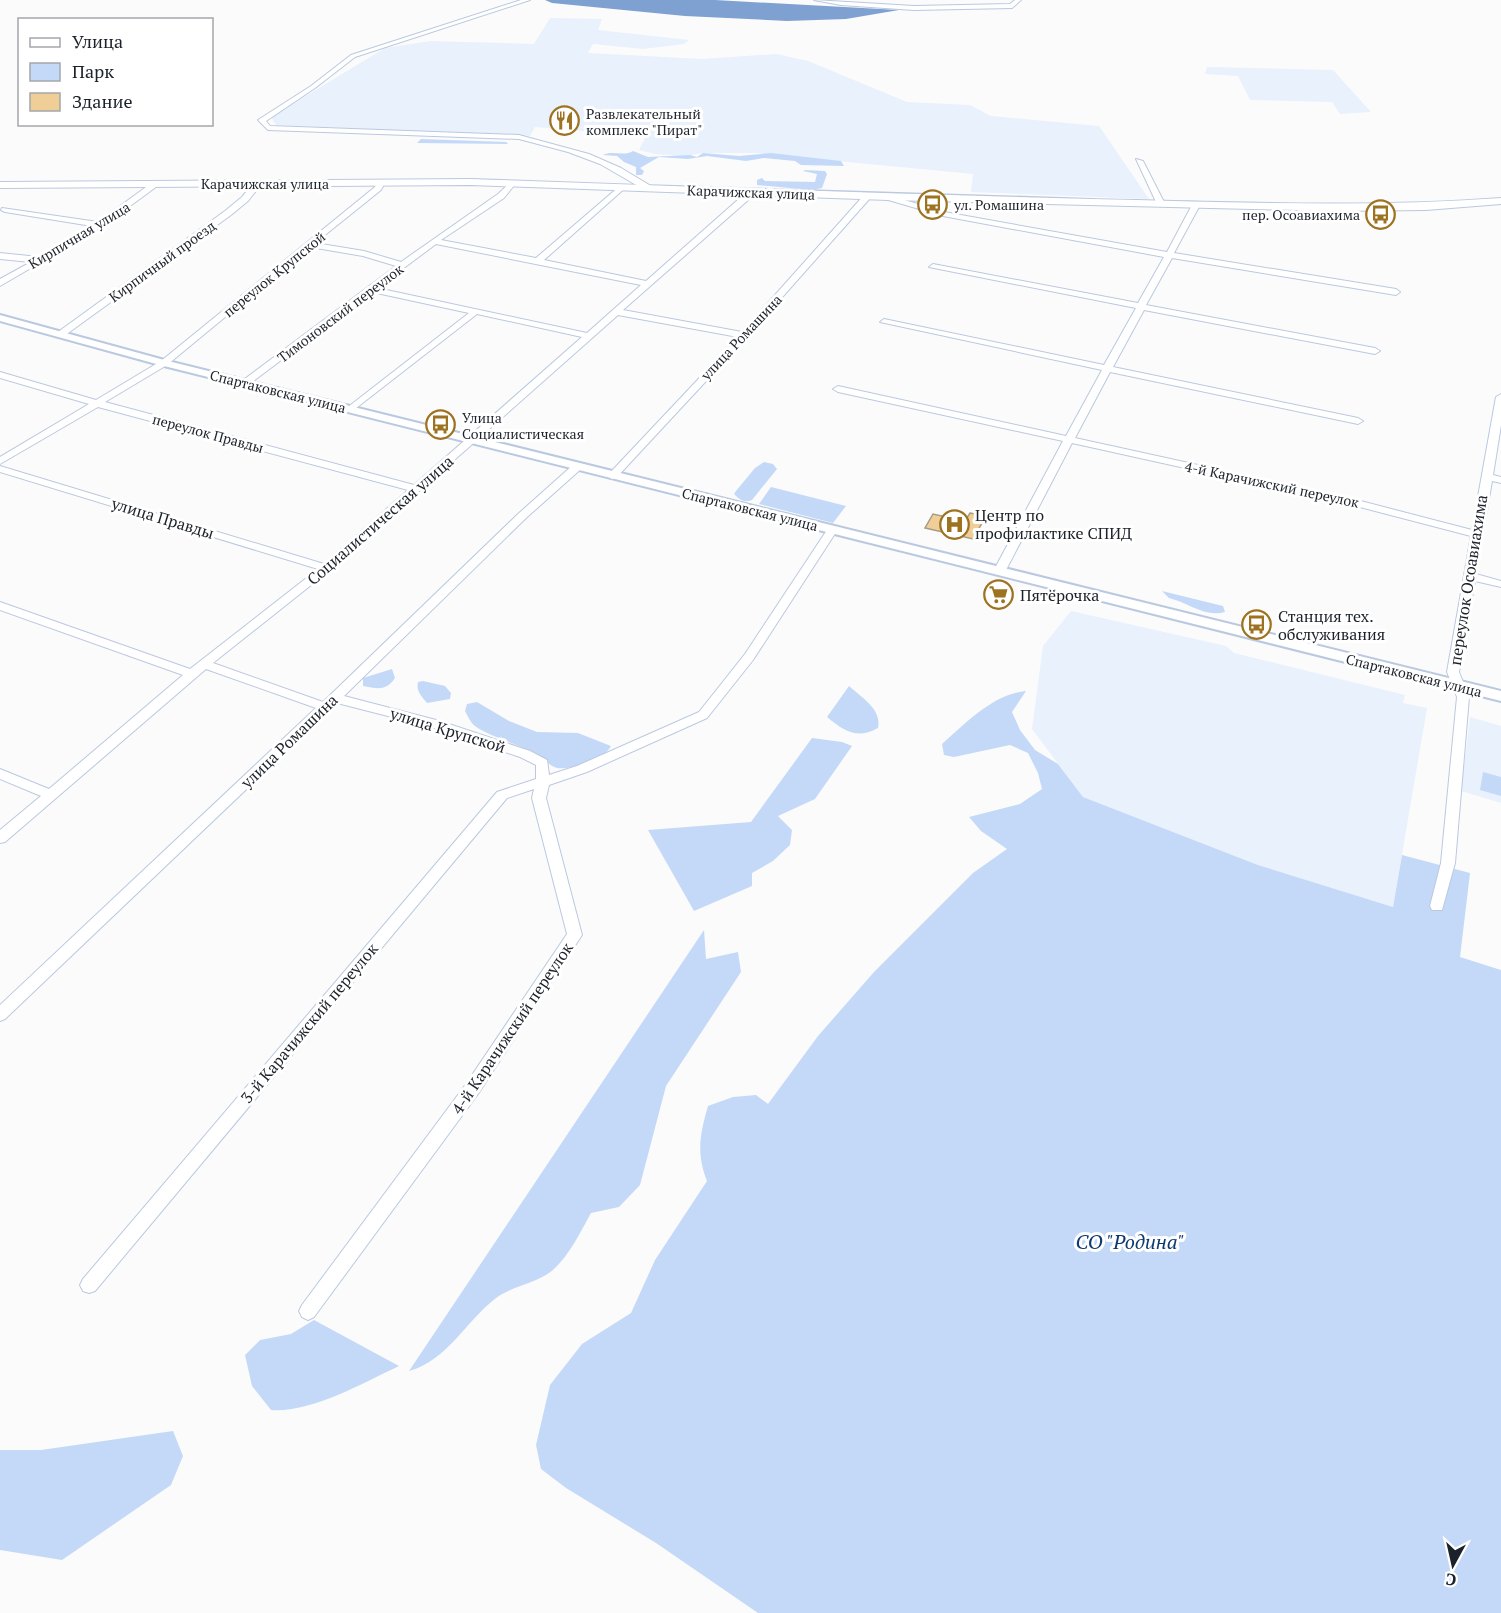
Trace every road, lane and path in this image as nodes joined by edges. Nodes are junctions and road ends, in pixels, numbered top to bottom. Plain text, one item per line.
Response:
1 (527, 0) edge
2 (817, 0) edge
3 (892, 0) edge
4 (1018, 0) edge
5 (884, 5) junction
6 (1139, 161) dead end
7 (626, 172) junction
8 (381, 182) junction
9 (258, 183) junction
10 (512, 183) junction
11 (156, 184) junction
12 (0, 185) edge
13 (618, 187) junction
14 (648, 188) junction
15 (752, 192) junction
16 (868, 196) junction
17 (888, 197) junction
18 (1501, 201) edge
19 (1161, 204) junction
20 (1196, 205) junction
21 (5, 210) dead end
22 (99, 225) junction
23 (434, 242) junction
24 (311, 245) junction
25 (1169, 255) junction
26 (0, 256) edge
27 (39, 260) junction
28 (538, 261) junction
29 (403, 265) junction
30 (933, 267) dead end
31 (0, 283) edge
32 (648, 284) junction
33 (372, 289) junction
34 (1396, 292) dead end
35 (1140, 308) junction
36 (618, 312) junction
37 (474, 313) junction
38 (0, 318) edge
39 (884, 322) dead end
40 (61, 334) junction
41 (590, 336) junction
42 (744, 336) junction
43 (1375, 351) dead end
44 (164, 363) junction
45 (1107, 368) junction
46 (0, 375) edge
47 (245, 383) junction
48 (838, 389) dead end
49 (1501, 397) edge
50 (96, 403) junction
51 (351, 409) junction
52 (1358, 421) dead end
53 (472, 440) junction
54 (1067, 440) junction
55 (0, 461) edge
56 (577, 467) junction
57 (0, 469) edge
58 (612, 476) junction
59 (1486, 476) junction
60 (1501, 480) edge
61 (417, 489) junction
62 (834, 529) junction
63 (1475, 534) junction
64 (326, 568) junction
65 (1000, 570) junction
66 (1469, 576) junction
67 (1501, 584) edge
68 (0, 606) edge
69 (206, 665) junction
70 (192, 674) junction
71 (1457, 686) junction
72 (1501, 696) edge
73 (330, 702) junction
74 (0, 774) edge
75 (543, 781) junction
76 (51, 795) junction
77 (0, 838) edge
78 (1437, 906) dead end
79 (0, 1015) edge
80 (89, 1285) dead end
81 (308, 1311) dead end

1 - 7 street
2 - 5 street
3 - 5 street
4 - 5 street
6 - 19 street
7 - 13 street
7 - 14 street
8 - 9 main road, Карачижская улица
8 - 10 main road, Карачижская улица
8 - 24 street, переулок Крупской
9 - 11 main road, Карачижская улица
9 - 40 street, Кирпичный проезд
10 - 13 main road, Карачижская улица
10 - 23 street, Тимоновский переулок
11 - 12 main road, Карачижская улица
11 - 22 street, Кирпичная улица
13 - 14 main road, Карачижская улица
13 - 28 street
14 - 15 main road, Карачижская улица
15 - 16 main road, Карачижская улица
15 - 32 street, Социалистическая улица
16 - 17 main road, Карачижская улица
16 - 42 street, улица Ромашина
17 - 19 main road, Карачижская улица
17 - 25 street
18 - 20 main road, Карачижская улица
19 - 20 main road, Карачижская улица
20 - 25 street
21 - 22 street
22 - 27 street, Кирпичная улица
23 - 28 street
23 - 29 street, Тимоновский переулок
24 - 29 street
24 - 44 street, переулок Крупской
25 - 34 street
25 - 35 street
26 - 27 street
27 - 31 street, Кирпичная улица
28 - 32 street
29 - 33 street, Тимоновский переулок
30 - 35 street
32 - 36 street, Социалистическая улица
33 - 37 street
33 - 47 street, Тимоновский переулок
35 - 43 street
35 - 45 street
36 - 41 street, Социалистическая улица
36 - 42 street
37 - 41 street
37 - 51 street
38 - 40 street, Спартаковская улица
39 - 45 street
40 - 44 street, Спартаковская улица
41 - 53 street, Социалистическая улица
42 - 58 street, улица Ромашина
44 - 47 street, Спартаковская улица
44 - 50 street, переулок Крупской
45 - 52 street
45 - 54 street
46 - 50 street, переулок Правды
47 - 51 street, Спартаковская улица
48 - 54 street, 4-й Карачижский переулок
49 - 59 street, переулок Осоавиахима
50 - 55 street, переулок Крупской
50 - 61 street, переулок Правды
51 - 53 street, Спартаковская улица
53 - 56 street, Спартаковская улица
53 - 61 street, Социалистическая улица
54 - 63 street, 4-й Карачижский переулок
54 - 65 street
56 - 58 street, Спартаковская улица
56 - 73 street, улица Ромашина
57 - 64 street, улица Правды
58 - 62 street, Спартаковская улица
59 - 60 street
59 - 63 street, переулок Осоавиахима
61 - 64 street, Социалистическая улица
62 - 65 street, Спартаковская улица
62 - 75 street
63 - 66 street, переулок Осоавиахима
64 - 69 street, Социалистическая улица
65 - 71 street, Спартаковская улица
66 - 67 street
66 - 71 street, переулок Осоавиахима
68 - 70 street
69 - 70 street, Социалистическая улица
69 - 73 street, улица Крупской
70 - 76 street, Социалистическая улица
71 - 72 street, Спартаковская улица
71 - 78 street, переулок Осоавиахима
73 - 75 street, улица Крупской
73 - 79 street, улица Ромашина
74 - 76 street
75 - 80 street, 3-й Карачижский переулок
75 - 81 street, 4-й Карачижский переулок
76 - 77 street, Социалистическая улица

